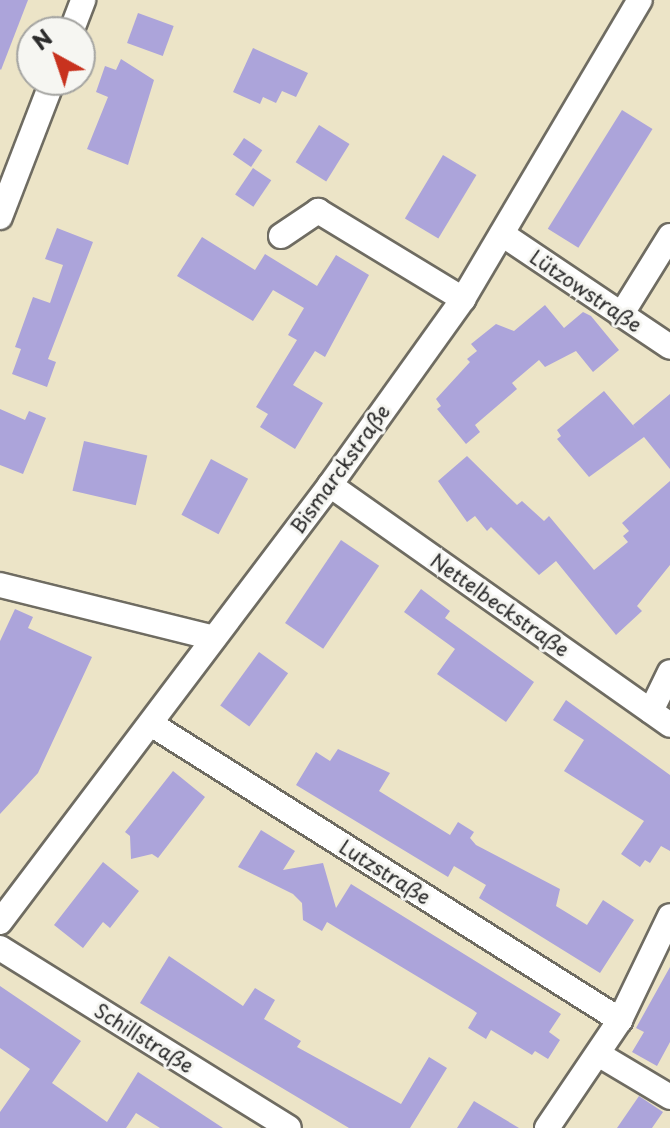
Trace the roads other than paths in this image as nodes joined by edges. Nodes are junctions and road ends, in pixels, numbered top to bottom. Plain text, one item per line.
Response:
1 (640, 0) edge
2 (45, 96) edge
3 (8, 171) edge
4 (0, 217) edge
5 (502, 234) junction
6 (281, 236) dead end
7 (670, 236) edge
8 (463, 299) junction
9 (621, 315) junction
10 (670, 347) edge
11 (330, 485) junction
12 (0, 585) edge
13 (214, 638) junction
14 (670, 672) edge
15 (660, 718) edge
16 (151, 724) junction
17 (670, 916) edge
18 (0, 922) edge
19 (0, 948) edge
20 (620, 1020) junction
21 (598, 1054) junction
22 (670, 1097) edge
23 (289, 1128) edge
24 (547, 1128) edge

1 - 5 street, Bismarckstraße
2 - 3 street
3 - 4 street
5 - 8 street, Bismarckstraße
5 - 9 street, Lützowstraße
6 - 8 street
7 - 9 street
8 - 11 street, Bismarckstraße
9 - 10 street, Lützowstraße
11 - 13 street, Bismarckstraße
11 - 15 street, Nettelbeckstraße
12 - 13 street
13 - 16 street, Bismarckstraße
14 - 15 street
16 - 18 street, Bismarckstraße
16 - 20 street, Lutzstraße
17 - 20 street
19 - 23 street, Schillstraße
20 - 21 street
21 - 22 street
21 - 24 street

